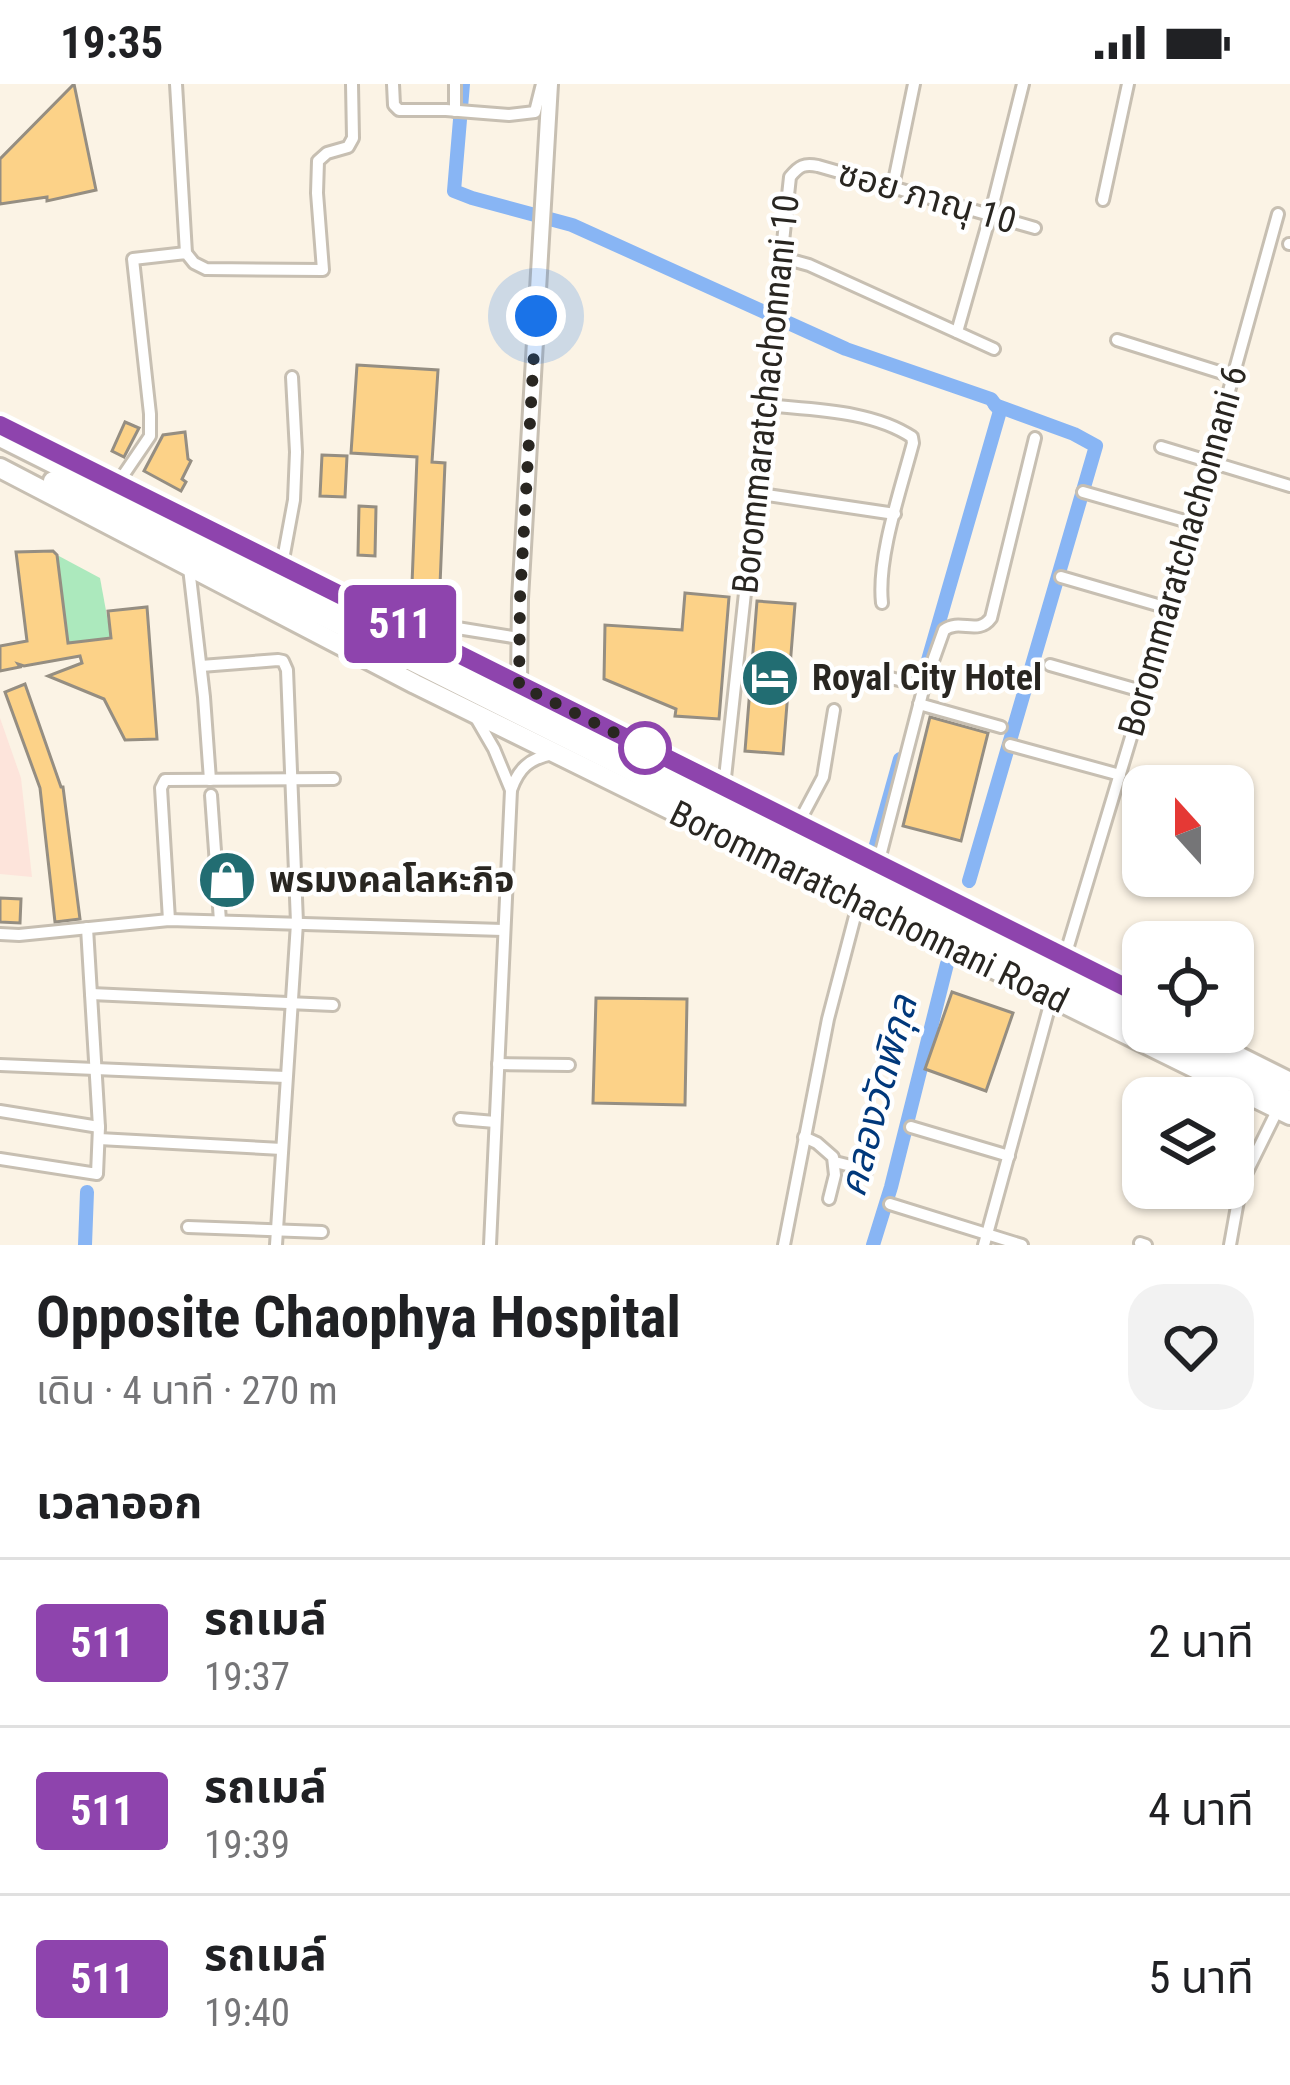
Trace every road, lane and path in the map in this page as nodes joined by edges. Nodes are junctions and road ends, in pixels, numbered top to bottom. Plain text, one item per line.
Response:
1 (176, 84) edge
2 (352, 84) edge
3 (393, 84) edge
4 (455, 84) edge
5 (546, 84) edge
6 (914, 84) edge
7 (1023, 84) edge
8 (1128, 84) edge
9 (455, 111) junction
10 (818, 166) joint
11 (893, 186) junction
12 (1103, 200) dead end
13 (1278, 214) dead end
14 (990, 216) junction
15 (1035, 228) dead end
16 (186, 253) junction
17 (780, 257) junction
18 (957, 332) junction
19 (1117, 340) dead end
20 (994, 349) dead end
21 (1232, 376) junction
22 (292, 377) dead end
23 (765, 405) junction
24 (0, 425) edge
25 (0, 437) edge
26 (1035, 438) dead end
27 (1161, 447) dead end
28 (0, 455) edge
29 (1208, 461) junction
30 (0, 468) edge
31 (118, 484) junction
32 (1290, 485) edge
33 (1084, 492) dead end
34 (754, 493) junction
35 (895, 514) junction
36 (1192, 523) junction
37 (282, 565) junction
38 (189, 568) junction
39 (1061, 577) dead end
40 (882, 603) dead end
41 (1168, 608) junction
42 (452, 627) dead end
43 (519, 638) junction
44 (1050, 665) dead end
45 (200, 666) junction
46 (882, 676) dead end
47 (519, 685) junction
48 (924, 686) junction
49 (1145, 692) junction
50 (919, 704) junction
51 (834, 710) dead end
52 (473, 712) junction
53 (1000, 727) dead end
54 (1010, 746) dead end
55 (556, 754) junction
56 (1120, 775) junction
57 (292, 779) junction
58 (334, 779) dead end
59 (210, 780) junction
60 (724, 788) junction
61 (511, 790) junction
62 (211, 795) dead end
63 (798, 824) junction
64 (878, 864) junction
65 (859, 902) junction
66 (169, 920) junction
67 (220, 921) junction
68 (297, 922) junction
69 (87, 928) junction
70 (503, 930) junction
71 (0, 934) edge
72 (1065, 956) junction
73 (1122, 984) edge
74 (91, 994) junction
75 (1052, 997) junction
76 (1122, 998) edge
77 (290, 1003) junction
78 (333, 1005) dead end
79 (1122, 1017) edge
80 (1254, 1050) edge
81 (1189, 1053) edge
82 (1232, 1053) edge
83 (0, 1064) edge
84 (498, 1064) junction
85 (569, 1065) dead end
86 (95, 1068) junction
87 (1290, 1068) edge
88 (286, 1077) junction
89 (1290, 1082) edge
90 (1286, 1109) edge
91 (0, 1111) edge
92 (460, 1119) dead end
93 (495, 1123) junction
94 (910, 1127) dead end
95 (99, 1133) junction
96 (804, 1137) junction
97 (282, 1149) junction
98 (1009, 1156) junction
99 (0, 1160) edge
100 (835, 1162) junction
101 (867, 1170) dead end
102 (829, 1199) dead end
103 (890, 1204) dead end
104 (188, 1226) dead end
105 (277, 1231) junction
106 (322, 1232) dead end
107 (985, 1240) edge
108 (276, 1245) edge
109 (490, 1245) edge
110 (784, 1245) edge
111 (1022, 1245) edge
112 (1230, 1245) edge

1 - 16 street
2 - 16 street
3 - 9 street
4 - 9 street
5 - 9 street
5 - 43 street
6 - 11 street
7 - 14 street
8 - 12 street
10 - 11 street, ซอย ภาณุ 10
10 - 17 street, Borommaratchachonnani 10
11 - 14 street, ซอย ภาณุ 10
13 - 21 street, Borommaratchachonnani 6
14 - 15 street, ซอย ภาณุ 10
14 - 18 street
16 - 31 street
17 - 18 street
17 - 23 street, Borommaratchachonnani 10
18 - 20 street
19 - 21 street
21 - 29 street, Borommaratchachonnani 6
22 - 37 street
23 - 34 street, Borommaratchachonnani 10
23 - 35 street
24 - 31 main road, Borommaratchachonnani Road
25 - 76 main road
26 - 48 street
27 - 29 street
28 - 79 main road
29 - 32 street
29 - 36 street, Borommaratchachonnani 6
30 - 38 main road, Borommaratchachonnani Road
31 - 37 main road, Borommaratchachonnani Road
33 - 36 street
34 - 35 street
34 - 60 street, Borommaratchachonnani 10
35 - 40 street
36 - 41 street, Borommaratchachonnani 6
37 - 47 main road, Borommaratchachonnani Road
38 - 45 street
38 - 52 main road, Borommaratchachonnani Road
39 - 41 street
41 - 49 street, Borommaratchachonnani 6
42 - 43 street
43 - 47 street
44 - 49 street
45 - 57 street
45 - 59 street
46 - 48 street
47 - 60 main road, Borommaratchachonnani Road
48 - 50 street
49 - 56 street, Borommaratchachonnani 6
50 - 53 street
50 - 64 street
51 - 63 street
52 - 55 main road, Borommaratchachonnani Road
52 - 61 street
54 - 56 street
55 - 61 street
55 - 65 main road, Borommaratchachonnani Road
56 - 72 street, Borommaratchachonnani 6
57 - 58 street
57 - 59 street
57 - 68 street
59 - 66 street
60 - 63 main road, Borommaratchachonnani Road
61 - 70 street
62 - 67 street
63 - 64 main road, Borommaratchachonnani Road
64 - 72 main road, Borommaratchachonnani Road
65 - 75 main road, Borommaratchachonnani Road
65 - 96 street
66 - 67 street
66 - 69 street
67 - 68 street
68 - 70 street
68 - 77 street
69 - 71 street
69 - 74 street
70 - 84 street
72 - 73 main road, Borommaratchachonnani Road
74 - 77 street
74 - 86 street
75 - 90 main road, Borommaratchachonnani Road
75 - 98 street
77 - 78 street
77 - 88 street
80 - 87 main road
81 - 90 main road
82 - 89 main road
83 - 86 street
84 - 85 street
84 - 93 street
86 - 88 street
86 - 95 street
88 - 97 street
90 - 112 street
91 - 95 street
92 - 93 street
93 - 109 street
94 - 98 street
95 - 97 street
95 - 99 street
96 - 100 street
96 - 110 street
97 - 105 street
98 - 107 street
100 - 101 street
100 - 102 street
103 - 107 street
104 - 105 street
105 - 106 street
105 - 108 street
107 - 111 street

